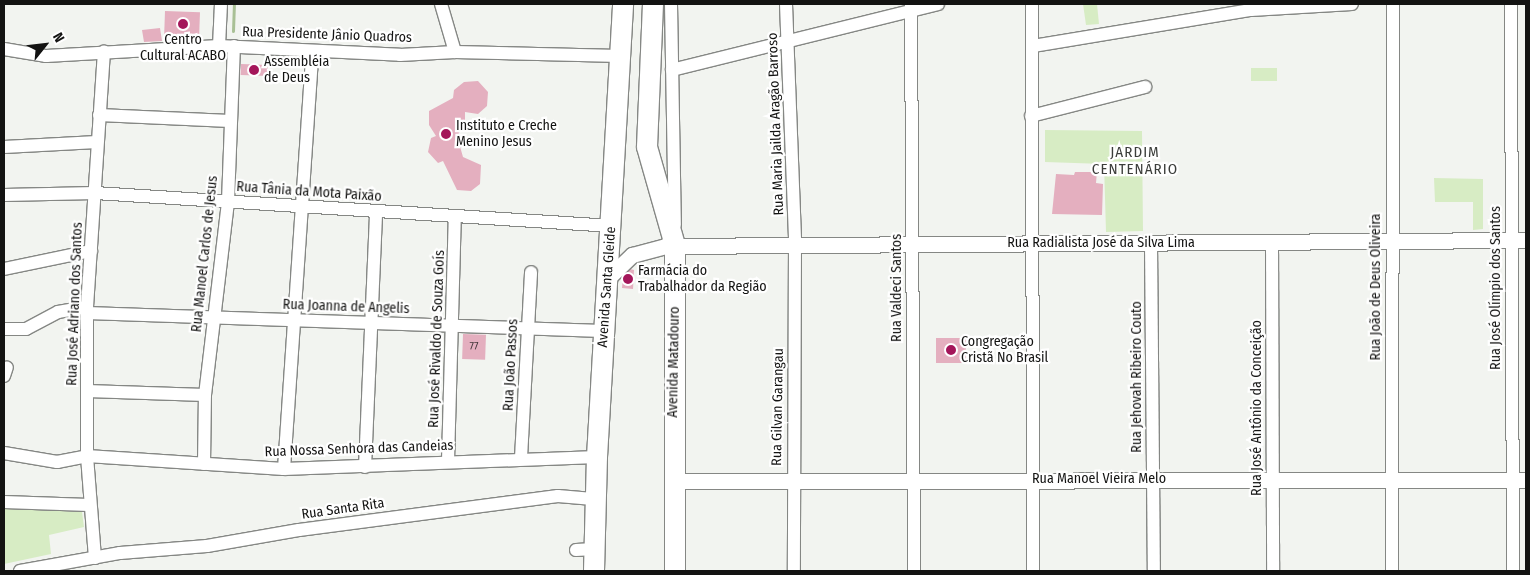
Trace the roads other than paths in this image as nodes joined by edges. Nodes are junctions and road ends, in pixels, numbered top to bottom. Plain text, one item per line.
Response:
1 (220, 4) edge
2 (441, 4) edge
3 (623, 4) edge
4 (653, 4) edge
5 (671, 4) edge
6 (786, 4) edge
7 (938, 4) edge
8 (1032, 4) edge
9 (1352, 4) edge
10 (1393, 4) edge
11 (1511, 4) edge
12 (911, 7) edge
13 (1252, 7) edge
14 (789, 42) junction
15 (219, 46) junction
16 (234, 46) junction
17 (1033, 46) junction
18 (4, 49) edge
19 (104, 52) junction
20 (454, 52) junction
21 (312, 53) junction
22 (620, 56) junction
23 (672, 70) junction
24 (1144, 87) dead end
25 (99, 115) junction
26 (1032, 116) junction
27 (230, 121) junction
28 (97, 142) junction
29 (4, 147) edge
30 (95, 193) junction
31 (4, 196) edge
32 (228, 201) junction
33 (301, 205) junction
34 (376, 212) junction
35 (455, 217) junction
36 (612, 226) junction
37 (1510, 240) junction
38 (1526, 240) edge
39 (1391, 242) junction
40 (795, 243) junction
41 (912, 243) junction
42 (1031, 243) junction
43 (1151, 243) junction
44 (1272, 244) junction
45 (675, 245) junction
46 (91, 251) junction
47 (4, 269) edge
48 (531, 272) dead end
49 (609, 277) junction
50 (87, 310) junction
51 (214, 319) junction
52 (292, 319) junction
53 (371, 322) junction
54 (452, 325) junction
55 (4, 329) edge
56 (528, 329) junction
57 (604, 332) junction
58 (87, 391) junction
59 (206, 395) junction
60 (4, 453) edge
61 (87, 456) junction
62 (596, 457) junction
63 (521, 458) junction
64 (448, 461) junction
65 (204, 464) junction
66 (365, 467) junction
67 (284, 469) junction
68 (1391, 478) junction
69 (914, 479) junction
70 (1032, 479) junction
71 (1153, 479) junction
72 (792, 480) junction
73 (1272, 480) junction
74 (1519, 480) edge
75 (672, 482) junction
76 (596, 499) junction
77 (4, 502) edge
78 (89, 505) junction
79 (95, 558) junction
80 (20, 571) edge
81 (594, 571) edge
82 (675, 571) edge
83 (794, 571) edge
84 (914, 571) edge
85 (1033, 571) edge
86 (1154, 571) edge
87 (1273, 571) edge
88 (1392, 571) edge
89 (1513, 571) edge

1 - 15 street
2 - 20 street
3 - 22 main road, Avenida Santa Gleide
4 - 45 main road
5 - 23 street, Avenida Matadouro
6 - 14 street, Rua Maria Jailda Aragão Barroso
7 - 12 street
8 - 17 street
9 - 13 street
10 - 39 street, Rua João de Deus Oliveira
11 - 37 street, Rua José Olímpio dos Santos
12 - 14 street
12 - 41 street, Rua Valdeci Santos
13 - 17 street
14 - 23 street
14 - 40 street, Rua Maria Jailda Aragão Barroso
15 - 16 street, Rua Presidente Jânio Quadros
15 - 19 street, Rua Presidente Jânio Quadros
16 - 21 street, Rua Presidente Jânio Quadros
16 - 27 street, Rua Manoel Carlos de Jesus
17 - 26 street
18 - 19 street, Rua Presidente Jânio Quadros
19 - 25 street, Rua José Adriano dos Santos
20 - 21 street, Rua Presidente Jânio Quadros
20 - 22 street, Rua Presidente Jânio Quadros
21 - 33 street
22 - 36 main road, Avenida Santa Gleide
23 - 45 street, Avenida Matadouro
24 - 26 street
25 - 27 street
25 - 28 street, Rua José Adriano dos Santos
26 - 42 street
27 - 32 street, Rua Manoel Carlos de Jesus
28 - 29 street
28 - 30 street, Rua José Adriano dos Santos
30 - 31 street, Rua Tânia da Mota Paixão
30 - 32 street, Rua Tânia da Mota Paixão
30 - 46 street, Rua José Adriano dos Santos
32 - 33 street, Rua Tânia da Mota Paixão
32 - 51 street, Rua Manoel Carlos de Jesus
33 - 34 street, Rua Tânia da Mota Paixão
33 - 52 street
34 - 35 street, Rua Tânia da Mota Paixão
34 - 53 street
35 - 36 street, Rua Tânia da Mota Paixão
35 - 54 street, Rua José Rivaldo de Souza Goís
36 - 49 main road, Avenida Santa Gleide
37 - 38 street, Rua Radialista José da Silva Lima
37 - 39 street, Rua Radialista José da Silva Lima
37 - 74 street, Rua José Olímpio dos Santos
39 - 44 street, Rua Radialista José da Silva Lima
39 - 68 street, Rua João de Deus Oliveira
40 - 41 street, Rua Radialista José da Silva Lima
40 - 45 street, Rua Radialista José da Silva Lima
40 - 72 street, Rua Gilvan Garangau
41 - 42 street, Rua Radialista José da Silva Lima
41 - 69 street, Rua Valdeci Santos
42 - 43 street, Rua Radialista José da Silva Lima
42 - 70 street
43 - 44 street, Rua Radialista José da Silva Lima
43 - 71 street, Rua Jehovah Ribeiro Couto
44 - 73 street, Rua José Antônio da Conceição
45 - 49 street, Rua Radialista José da Silva Lima
45 - 75 main road, Avenida Matadouro
46 - 47 street
46 - 50 street, Rua José Adriano dos Santos
48 - 56 street, Rua João Passos
49 - 57 main road, Avenida Santa Gleide
50 - 51 street, Rua Joanna de Angelis
50 - 55 street, Rua Joanna de Angelis
50 - 58 street, Rua José Adriano dos Santos
51 - 52 street, Rua Joanna de Angelis
51 - 59 street, Rua Manoel Carlos de Jesus
52 - 53 street, Rua Joanna de Angelis
52 - 67 street
53 - 54 street, Rua Joanna de Angelis
53 - 66 street
54 - 56 street, Rua Joanna de Angelis
54 - 64 street, Rua José Rivaldo de Souza Goís
56 - 57 street, Rua Joanna de Angelis
56 - 63 street, Rua João Passos
57 - 62 main road, Avenida Santa Gleide
58 - 59 street
58 - 61 street, Rua José Adriano dos Santos
59 - 65 street, Rua Manoel Carlos de Jesus
60 - 61 street, Rua Nossa Senhora das Candeias
61 - 65 street, Rua Nossa Senhora das Candeias
61 - 78 street, Rua José Adriano dos Santos
62 - 63 street, Rua Nossa Senhora das Candeias
62 - 76 main road, Avenida Santa Gleide
63 - 64 street, Rua Nossa Senhora das Candeias
64 - 66 street, Rua Nossa Senhora das Candeias
65 - 67 street, Rua Nossa Senhora das Candeias
66 - 67 street, Rua Nossa Senhora das Candeias
68 - 73 street, Rua Manoel Vieira Melo
68 - 74 street, Rua Manoel Vieira Melo
68 - 88 street, Rua João de Deus Oliveira
69 - 70 street, Rua Manoel Vieira Melo
69 - 72 street, Rua Manoel Vieira Melo
69 - 84 street, Rua Valdeci Santos
70 - 71 street, Rua Manoel Vieira Melo
70 - 85 street
71 - 73 street, Rua Manoel Vieira Melo
71 - 86 street, Rua Jehovah Ribeiro Couto
72 - 75 street, Rua Manoel Vieira Melo
72 - 83 street, Rua Gilvan Garangau
73 - 87 street, Rua José Antônio da Conceição
74 - 89 street, Rua José Olímpio dos Santos
75 - 82 main road, Avenida Matadouro
76 - 79 street, Rua Santa Rita
76 - 81 main road, Avenida Santa Gleide
77 - 78 street
78 - 79 street, Rua José Adriano dos Santos
79 - 80 street

